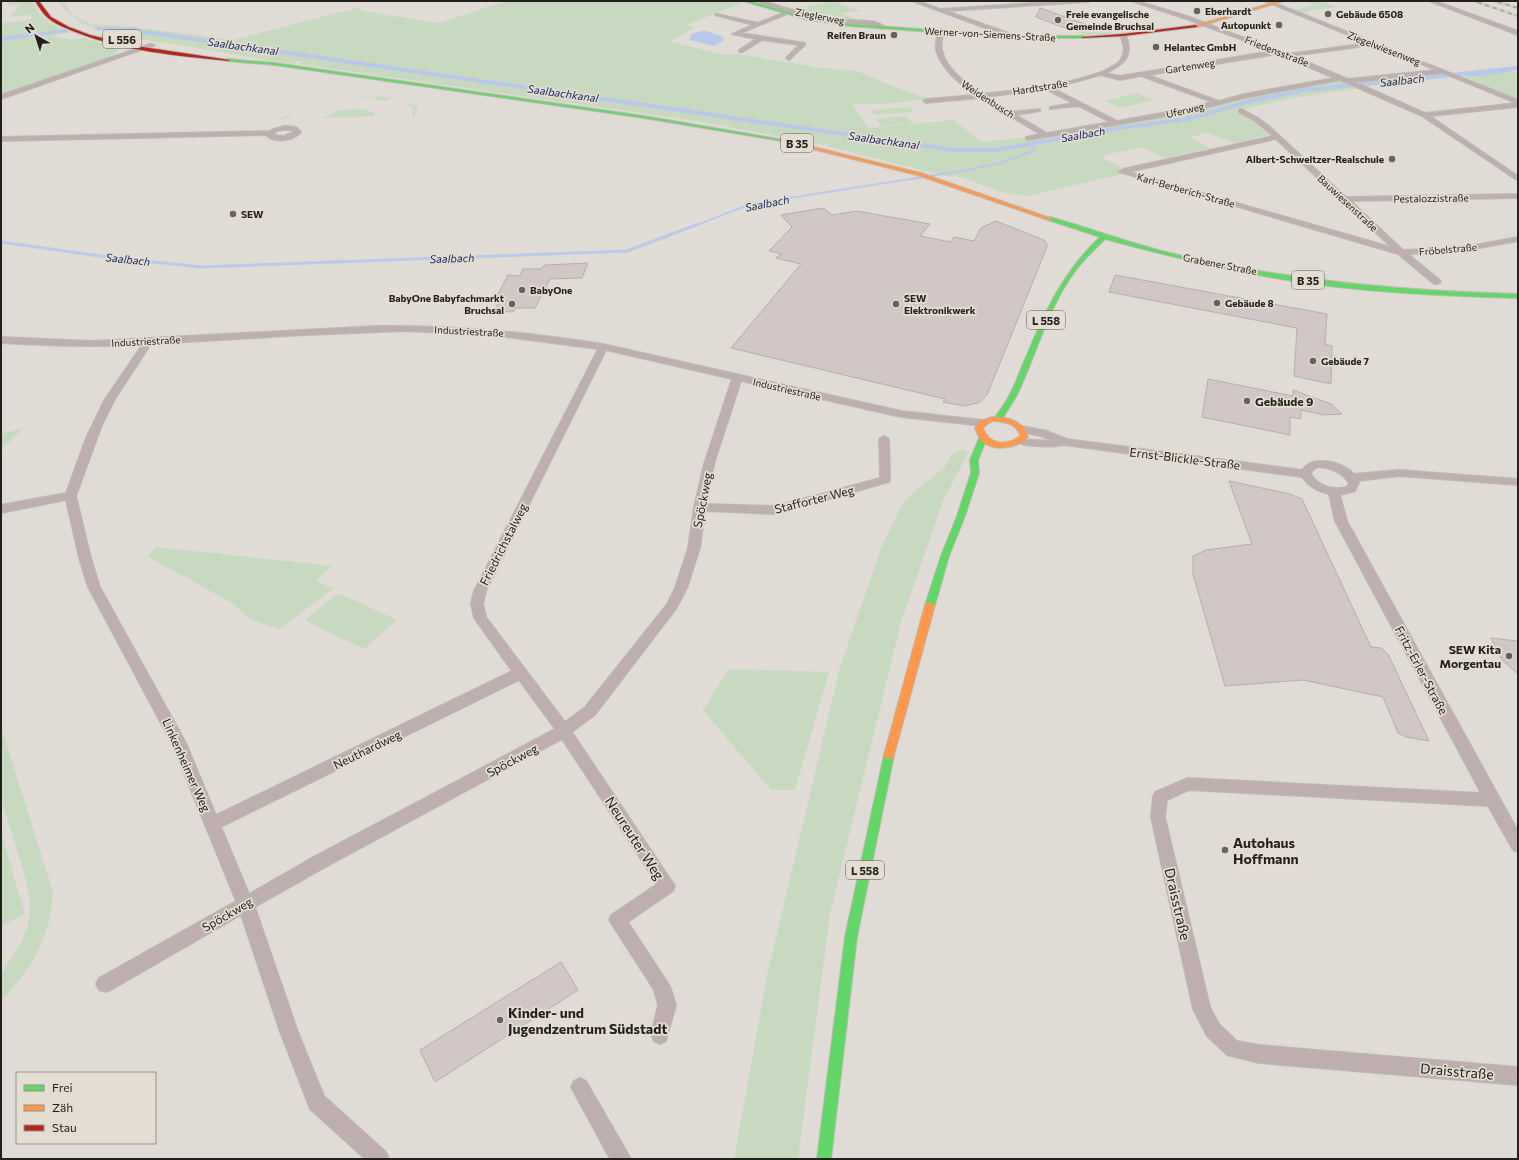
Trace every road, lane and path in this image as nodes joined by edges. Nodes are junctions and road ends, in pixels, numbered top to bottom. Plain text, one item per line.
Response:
1 (37, 1) edge
2 (745, 1) edge
3 (761, 1) edge
4 (914, 1) edge
5 (1088, 1) edge
6 (1133, 1) edge
7 (1431, 1) edge
8 (1274, 2) edge
9 (58, 10) dead end
10 (939, 10) junction
11 (785, 13) junction
12 (717, 15) dead end
13 (758, 24) junction
14 (1205, 24) junction
15 (882, 27) junction
16 (941, 31) junction
17 (1518, 33) edge
18 (1123, 35) junction
19 (1015, 37) junction
20 (761, 38) junction
21 (117, 43) junction
22 (1374, 44) junction
23 (145, 47) junction
24 (162, 51) junction
25 (741, 51) dead end
26 (1280, 52) junction
27 (124, 54) junction
28 (1288, 55) junction
29 (789, 58) dead end
30 (275, 64) junction
31 (1117, 66) junction
32 (1446, 71) junction
33 (1102, 74) junction
34 (1142, 74) junction
35 (1342, 78) junction
36 (1350, 82) junction
37 (1046, 86) junction
38 (980, 96) junction
39 (1, 97) edge
40 (926, 101) dead end
41 (1217, 102) junction
42 (1518, 103) edge
43 (1079, 104) junction
44 (1052, 108) dead end
45 (1038, 110) dead end
46 (1240, 111) dead end
47 (1010, 114) junction
48 (1424, 115) junction
49 (1115, 122) junction
50 (270, 133) dead end
51 (1045, 134) junction
52 (1276, 137) junction
53 (1028, 138) dead end
54 (1, 139) edge
55 (1518, 180) edge
56 (1518, 196) edge
57 (1344, 199) junction
58 (1063, 222) junction
59 (1104, 236) junction
60 (1518, 239) edge
61 (1088, 249) junction
62 (1402, 252) junction
63 (1437, 282) dead end
64 (1518, 296) edge
65 (1, 340) edge
66 (148, 341) junction
67 (603, 347) junction
68 (737, 377) junction
69 (1014, 395) junction
70 (998, 419) junction
71 (1018, 426) junction
72 (981, 431) junction
73 (884, 439) dead end
74 (1021, 441) junction
75 (1065, 442) junction
76 (1000, 445) junction
77 (992, 454) dead end
78 (984, 463) dead end
79 (975, 473) junction
80 (1306, 474) junction
81 (1351, 478) junction
82 (1518, 482) edge
83 (1334, 492) junction
84 (71, 496) junction
85 (700, 507) junction
86 (1, 509) edge
87 (521, 673) junction
88 (564, 731) junction
89 (1492, 800) junction
90 (213, 824) junction
91 (1518, 845) edge
92 (245, 903) junction
93 (105, 984) dead end
94 (660, 1035) dead end
95 (1518, 1076) edge
96 (580, 1087) dead end
97 (379, 1159) edge
98 (621, 1159) edge
99 (824, 1159) edge

1 - 21 main road, L 556
2 - 11 main road, Werner-von-Siemens-Straße
3 - 15 street, Zieglerweg
4 - 10 street
5 - 10 street
6 - 14 street, Friedensstraße
7 - 17 street
8 - 14 main road, Werner-von-Siemens-Straße
8 - 22 street, Ziegelwiesenweg
9 - 23 main road, L 556
10 - 19 street
11 - 13 street
11 - 15 main road, Werner-von-Siemens-Straße
12 - 13 street
13 - 20 street
14 - 18 main road, Werner-von-Siemens-Straße
14 - 26 street, Friedensstraße
15 - 16 main road, Werner-von-Siemens-Straße
16 - 19 main road, Werner-von-Siemens-Straße
16 - 38 street, Weidenbusch
18 - 19 main road, Werner-von-Siemens-Straße
18 - 31 street
20 - 25 street
20 - 29 street
21 - 23 main road, L 556
21 - 27 street
22 - 28 street
22 - 32 street, Ziegelwiesenweg
23 - 24 main road, B 35
23 - 27 street
23 - 30 main road, B 35
24 - 27 street
24 - 30 main road, B 35
26 - 28 street, Friedensstraße
26 - 34 street, Gartenweg
27 - 39 street
28 - 35 street, Friedensstraße
30 - 58 main road, Grabener Straße / B 35
31 - 33 street, Hardtstraße
31 - 34 street
32 - 36 street
32 - 42 street, Ziegelwiesenweg
33 - 34 street, Gartenweg
33 - 37 street, Hardtstraße
34 - 41 street
35 - 36 street, Friedensstraße
35 - 41 street, Uferweg
36 - 48 street, Friedensstraße
37 - 38 street, Hardtstraße
37 - 43 street
38 - 40 street, Hardtstraße
38 - 47 street, Weidenbusch
41 - 49 street, Uferweg
42 - 48 street
43 - 44 street
43 - 49 street
45 - 47 street
46 - 52 street, Bauwiesenstraße
47 - 51 street, Weidenbusch
48 - 55 street, Friedensstraße
49 - 51 street, Uferweg
50 - 54 street
51 - 53 street, Uferweg
52 - 57 street, Bauwiesenstraße
52 - 62 street, Karl-Berberich-Straße
56 - 57 street, Pestalozzistraße
57 - 62 street, Bauwiesenstraße
58 - 59 main road, Grabener Straße / B 35
58 - 61 main road, B 35
59 - 61 main road, L 558
59 - 64 main road, Grabener Straße / B 35
60 - 62 street, Fröbelstraße
61 - 69 main road, L 558
62 - 63 street, Bauwiesenstraße
65 - 66 street, Industriestraße
66 - 67 street, Industriestraße
66 - 84 street
67 - 68 street, Industriestraße
67 - 87 street, Friedrichstalweg
68 - 72 street, Industriestraße
68 - 85 street, Spöckweg
69 - 70 main road, L 558
69 - 71 main road, L 558
70 - 71 main road
70 - 72 main road
71 - 74 main road, L 558
71 - 75 street, Ernst-Blickle-Straße
72 - 76 main road
72 - 79 main road, L 558
73 - 85 street, Stafforter Weg
74 - 75 street, Ernst-Blickle-Straße
74 - 76 main road
75 - 80 street, Ernst-Blickle-Straße
76 - 77 main road
78 - 79 main road, L 558
79 - 99 main road, L 558
80 - 81 street
80 - 83 street
81 - 82 street
81 - 83 street
83 - 89 street, Fritz-Erler-Straße
84 - 86 street
84 - 90 street, Linkenheimer Weg
85 - 88 street, Spöckweg
87 - 88 street, Friedrichstalweg
87 - 90 street, Neuthardweg
88 - 92 street, Spöckweg
88 - 94 street, Neureuter Weg
89 - 91 street, Fritz-Erler-Straße
89 - 95 street, Draisstraße
90 - 92 street, Linkenheimer Weg
92 - 93 street, Spöckweg
92 - 97 street, Linkenheimer Weg
96 - 98 street

